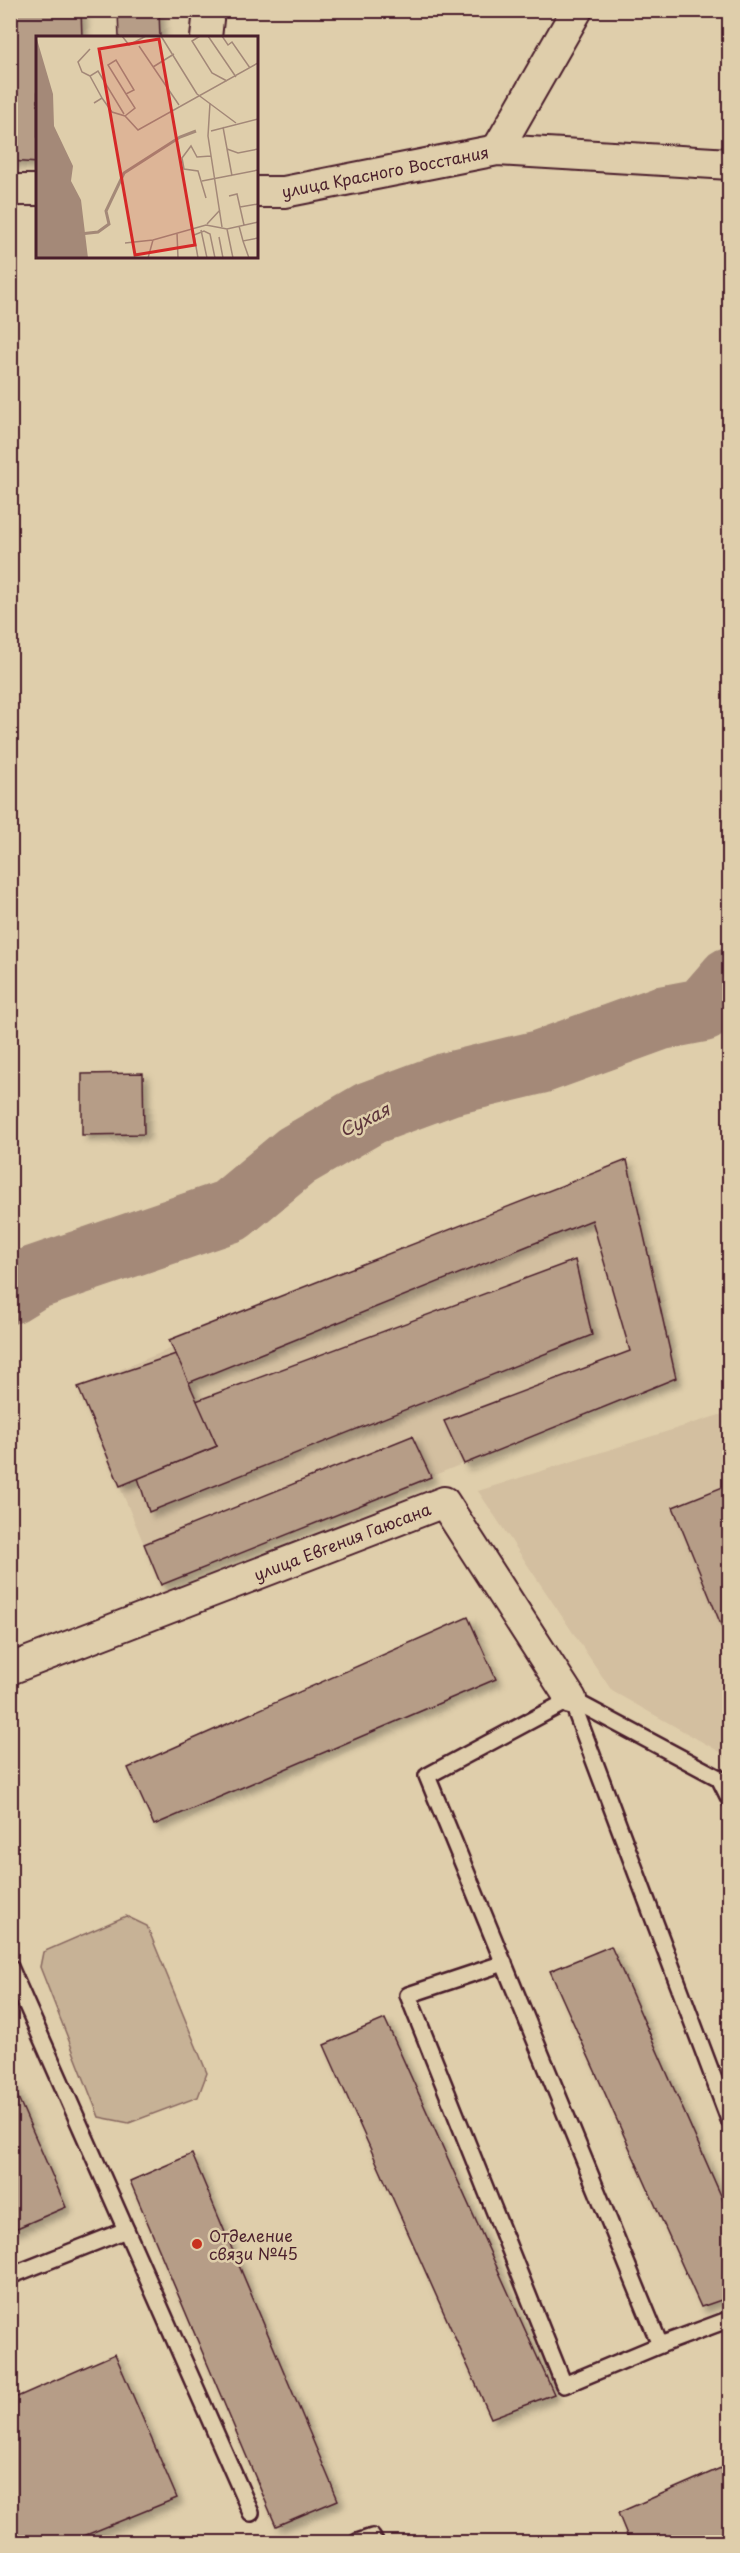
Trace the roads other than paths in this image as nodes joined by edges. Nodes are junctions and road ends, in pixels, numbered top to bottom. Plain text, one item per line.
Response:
1 (209, 10) edge
2 (577, 10) edge
3 (206, 36) edge
4 (497, 150) junction
5 (729, 164) edge
6 (10, 190) edge
7 (36, 190) edge
8 (258, 192) edge
9 (10, 1669) edge
10 (571, 1699) junction
11 (729, 1800) edge
12 (504, 1963) junction
13 (10, 1967) edge
14 (729, 2122) edge
15 (126, 2230) junction
16 (10, 2276) edge
17 (729, 2319) edge
18 (660, 2345) junction
19 (251, 2513) dead end
20 (357, 2542) edge
21 (375, 2542) edge

1 - 3 street
2 - 4 street
4 - 5 street, улица Красного Восстания
4 - 8 street, улица Красного Восстания
6 - 7 street
9 - 10 street, улица Евгения Гаюсана
10 - 11 lane, улица Евгения Гаюсана
10 - 12 lane
10 - 14 lane
12 - 18 lane
12 - 18 lane
13 - 15 lane
15 - 16 lane
15 - 19 lane
17 - 18 lane
20 - 21 lane

